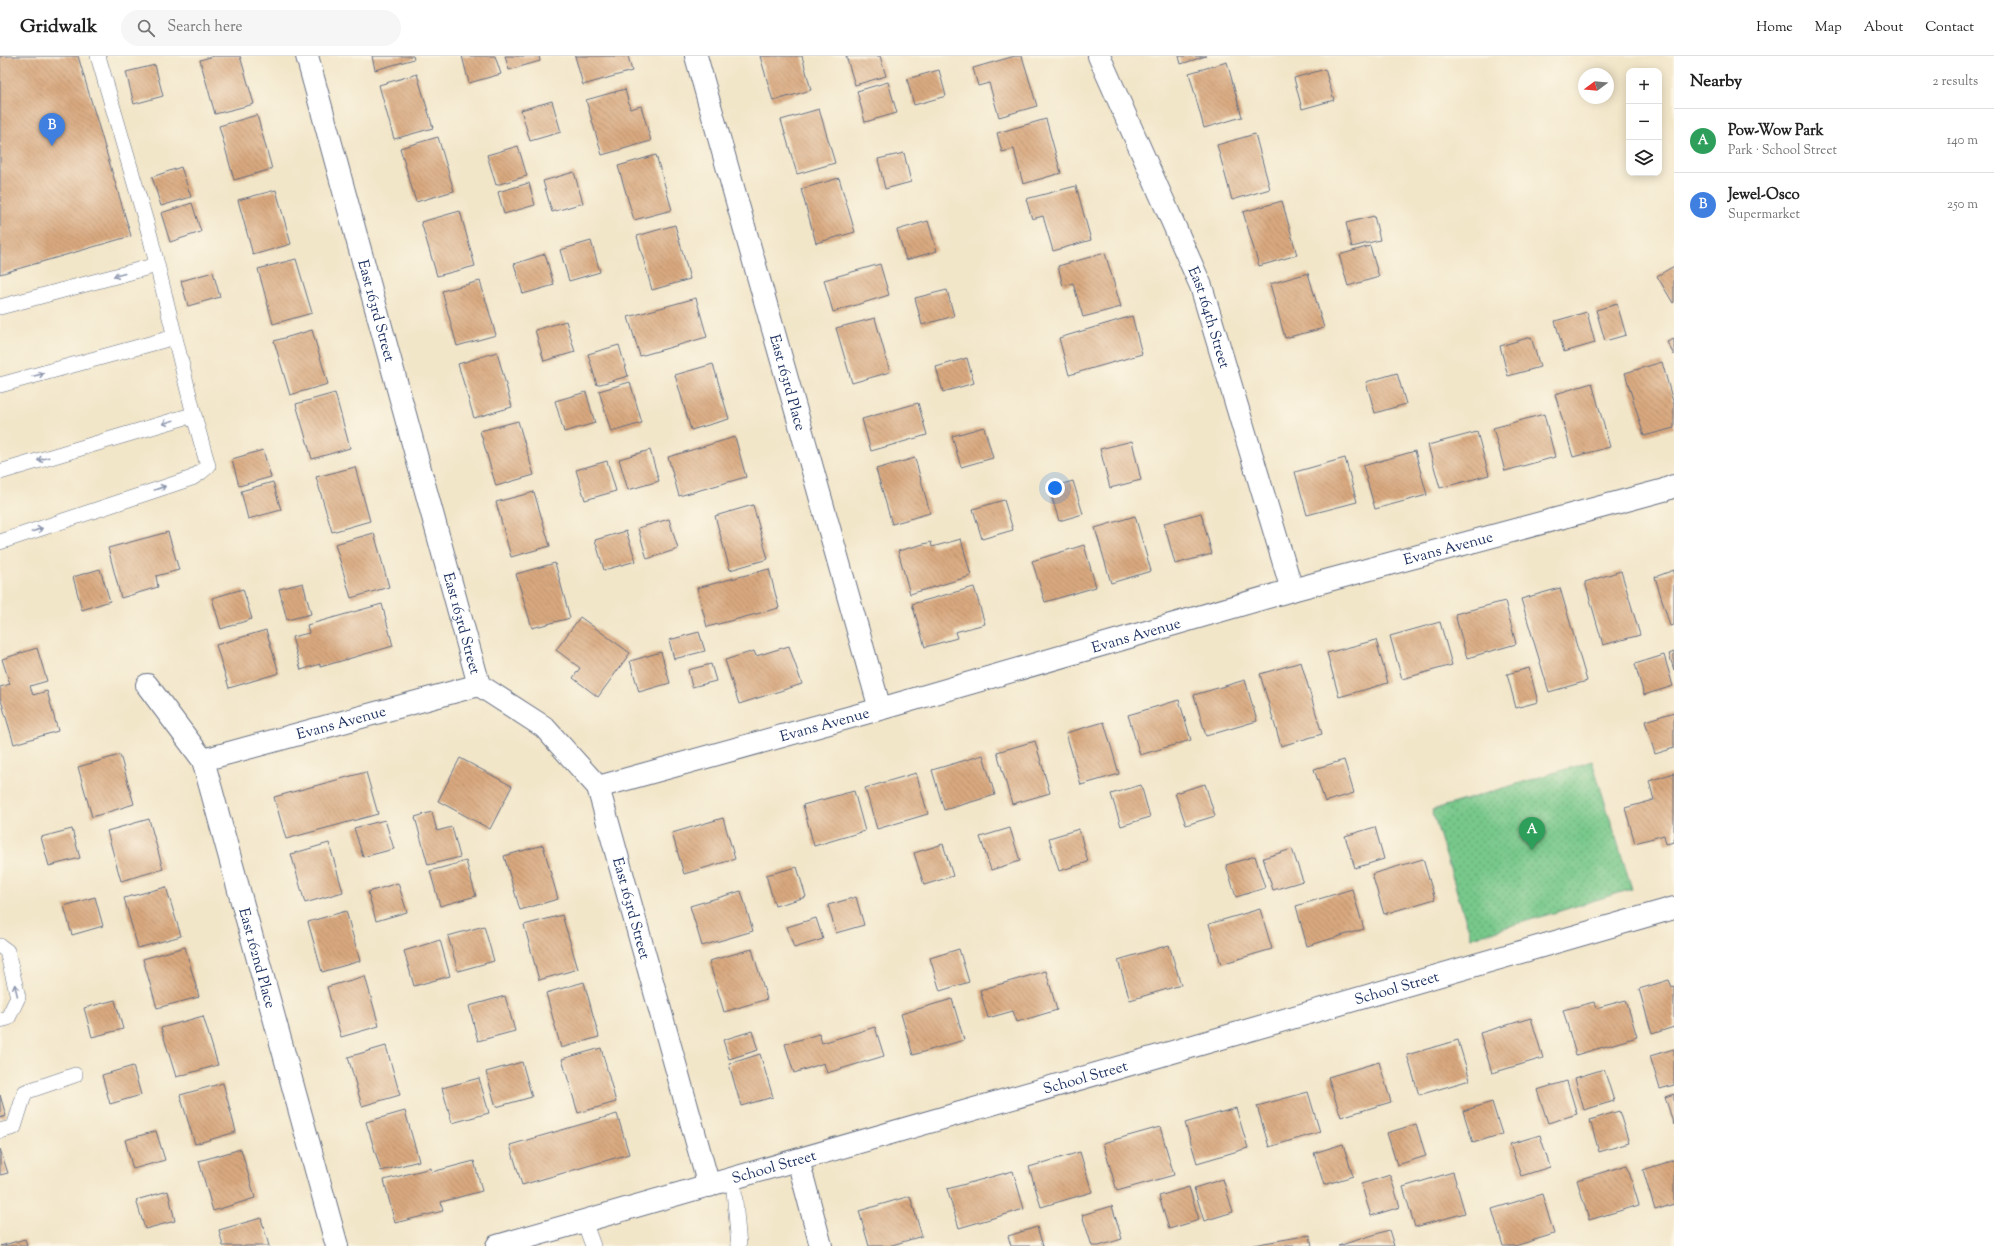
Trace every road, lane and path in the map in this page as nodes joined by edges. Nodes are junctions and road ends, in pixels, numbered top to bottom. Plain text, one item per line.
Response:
1 (98, 56) edge
2 (307, 56) edge
3 (696, 56) edge
4 (1099, 56) edge
5 (157, 264) junction
6 (0, 308) edge
7 (175, 337) junction
8 (0, 385) edge
9 (196, 423) junction
10 (0, 472) edge
11 (1674, 486) edge
12 (0, 542) edge
13 (1292, 590) junction
14 (147, 685) dead end
15 (479, 685) junction
16 (880, 709) junction
17 (203, 760) junction
18 (598, 787) junction
19 (1674, 908) edge
20 (0, 946) edge
21 (0, 1020) edge
22 (75, 1075) dead end
23 (0, 1131) edge
24 (798, 1160) junction
25 (733, 1179) junction
26 (709, 1186) junction
27 (584, 1221) junction
28 (337, 1246) edge
29 (497, 1246) edge
30 (593, 1246) edge
31 (739, 1246) edge
32 (821, 1246) edge

1 - 5 lane
2 - 15 street, East 163rd Street
3 - 16 street, East 163rd Place
4 - 13 street, East 164th Street
5 -> 6 lane
5 - 7 lane
8 -> 7 lane
7 - 9 lane
9 -> 10 lane
12 -> 9 lane
11 - 13 street, Evans Avenue
13 - 16 street, Evans Avenue
14 - 17 street, East 162nd Place
15 - 17 street, Evans Avenue
15 - 18 street, East 163rd Street
16 - 18 street, Evans Avenue
17 - 28 street, East 162nd Place
18 - 26 street, East 163rd Street
19 - 24 street, School Street
21 -> 20 lane
22 - 23 lane
24 - 25 street, School Street
24 - 32 street
25 - 26 street, School Street
25 - 31 lane
26 - 27 street, School Street
27 - 29 street, School Street
27 - 30 lane

